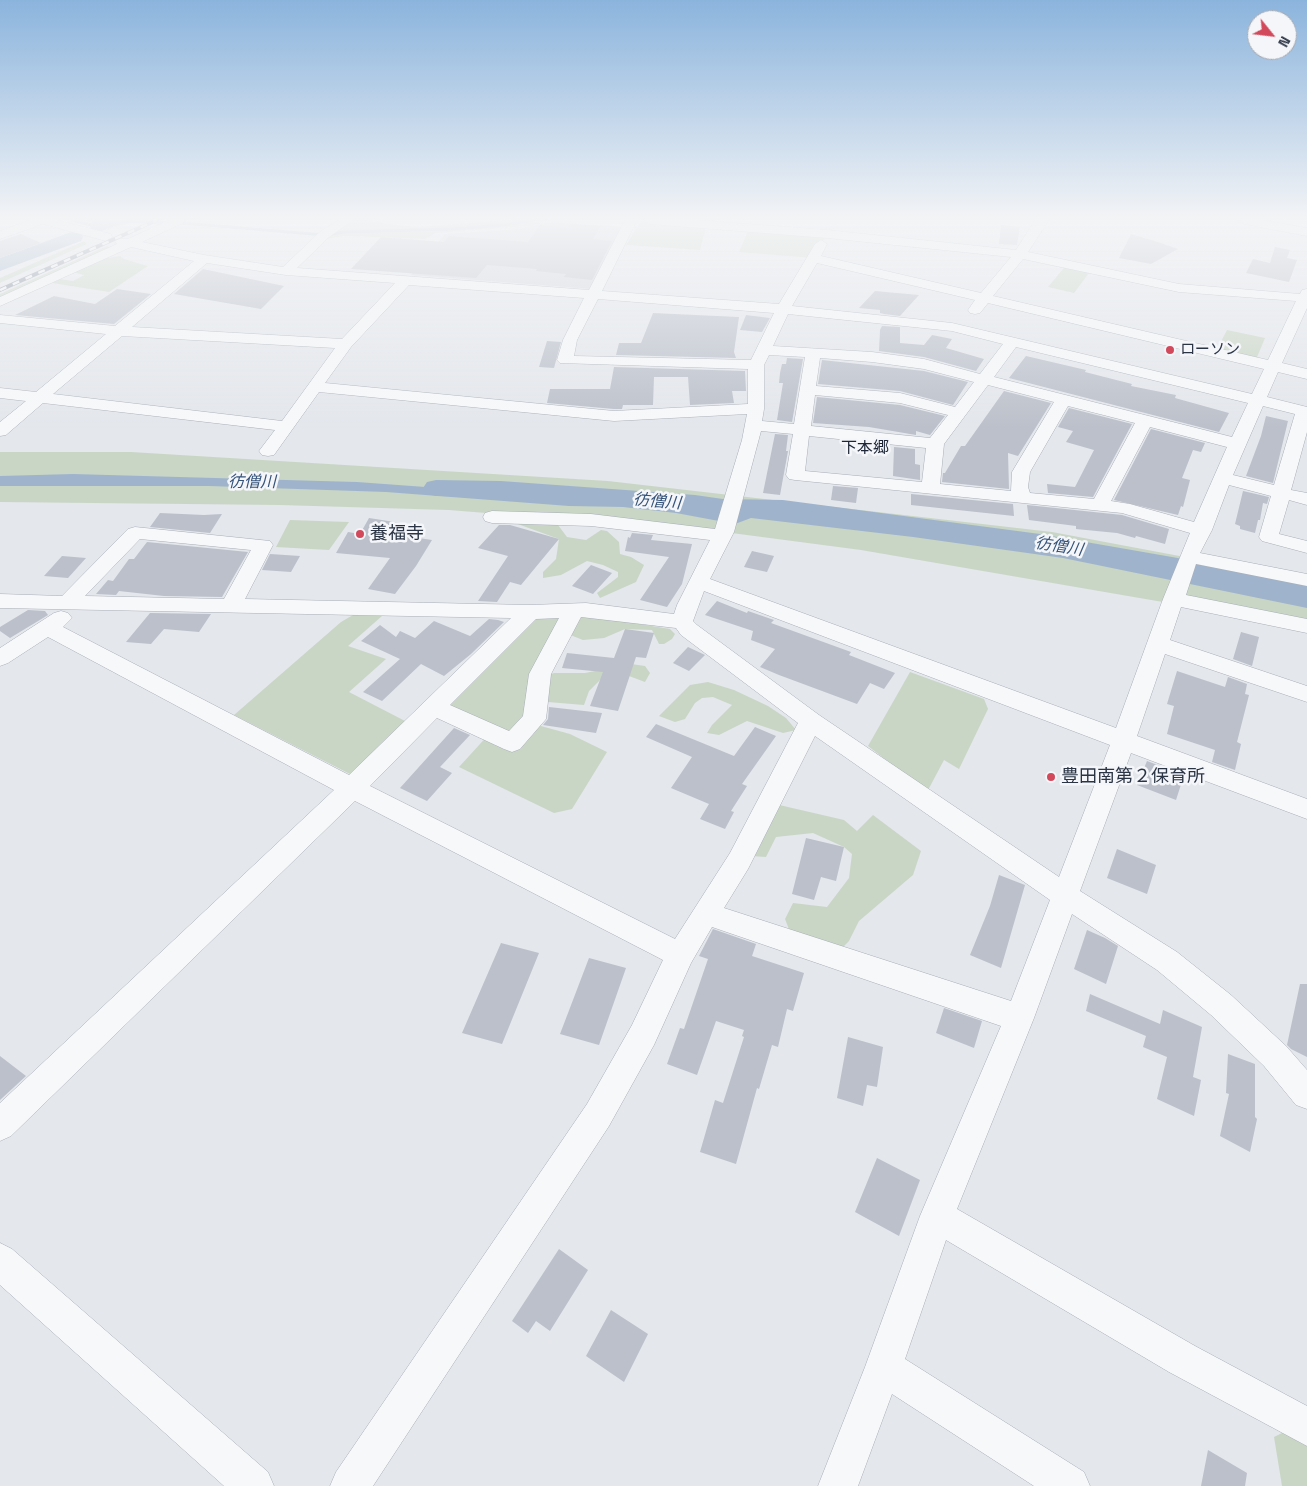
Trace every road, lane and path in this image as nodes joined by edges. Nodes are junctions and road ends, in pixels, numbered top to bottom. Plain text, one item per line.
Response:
1 (26, 289) edge
2 (168, 289) edge
3 (397, 289) edge
4 (522, 289) edge
5 (595, 289) edge
6 (795, 289) edge
7 (944, 289) edge
8 (992, 289) edge
9 (1198, 289) edge
10 (592, 295) junction
11 (1306, 297) edge
12 (984, 299) junction
13 (0, 302) edge
14 (784, 309) junction
15 (0, 320) edge
16 (960, 329) junction
17 (118, 331) junction
18 (1012, 342) junction
19 (346, 344) junction
20 (765, 350) junction
21 (813, 353) junction
22 (756, 365) junction
23 (1272, 366) junction
24 (1307, 374) edge
25 (984, 380) junction
26 (315, 386) junction
27 (808, 390) junction
28 (0, 393) edge
29 (42, 397) junction
30 (1063, 400) junction
31 (1256, 400) junction
32 (1305, 412) edge
33 (959, 413) junction
34 (755, 417) junction
35 (1145, 420) junction
36 (285, 426) junction
37 (802, 429) junction
38 (0, 431) edge
39 (935, 444) junction
40 (1237, 444) junction
41 (268, 451) dead end
42 (1299, 458) edge
43 (1224, 478) junction
44 (930, 490) junction
45 (1281, 492) junction
46 (1022, 498) junction
47 (1307, 499) edge
48 (1100, 505) junction
49 (492, 517) dead end
50 (1202, 530) junction
51 (723, 534) junction
52 (1307, 547) edge
53 (1189, 558) junction
54 (1307, 580) edge
55 (699, 582) junction
56 (1174, 598) junction
57 (0, 601) edge
58 (76, 602) junction
59 (231, 606) junction
60 (574, 610) junction
61 (530, 612) junction
62 (682, 622) junction
63 (1307, 626) edge
64 (47, 627) junction
65 (1158, 644) junction
66 (0, 658) edge
67 (1307, 694) edge
68 (434, 707) junction
69 (811, 721) junction
70 (1123, 741) junction
71 (352, 788) junction
72 (1307, 809) edge
73 (1064, 895) junction
74 (708, 914) junction
75 (680, 955) junction
76 (1019, 1018) junction
77 (1307, 1094) edge
78 (0, 1125) edge
79 (937, 1216) junction
80 (1, 1264) edge
81 (884, 1368) junction
82 (1307, 1427) edge
83 (254, 1486) edge
84 (350, 1486) edge
85 (838, 1486) edge
86 (1070, 1486) edge

1 - 13 street
2 - 17 street
3 - 19 street
4 - 10 street
5 - 10 street
6 - 14 street
7 - 12 street
8 - 12 street
9 - 11 street
10 - 14 street
10 - 22 street
11 - 23 street
12 - 16 street
12 - 23 street
14 - 16 street
14 - 20 street
15 - 17 street
16 - 18 street
17 - 19 street
17 - 29 street
18 - 25 street
18 - 31 street
19 - 26 street
20 - 21 street
20 - 22 street
21 - 25 street
21 - 27 street
22 - 34 street
23 - 24 street
23 - 31 street
25 - 30 street
25 - 33 street
26 - 34 street
26 - 36 street
27 - 33 street
27 - 37 street
28 - 29 street
29 - 36 street
29 - 38 street
30 - 35 street
30 - 46 street
31 - 32 street
31 - 40 street
32 - 42 street
33 - 39 street
34 - 37 street
34 - 51 street
35 - 40 street
35 - 48 street
36 - 41 street
37 - 39 street
37 - 44 street
39 - 44 street
40 - 43 street
42 - 45 street
43 - 45 street
43 - 50 street
44 - 46 street
45 - 47 street
45 - 52 street
46 - 48 street
48 - 50 street
49 - 51 street
50 - 53 street
51 - 55 street
53 - 54 street
53 - 56 street
55 - 62 street
55 - 70 street
56 - 63 street
56 - 65 street
57 - 58 street
58 - 59 street
58 - 59 street
58 - 64 street
59 - 61 street
60 - 61 street
60 - 62 street
60 - 68 street
61 - 68 street
62 - 69 street
64 - 66 street
64 - 71 street
65 - 67 street
65 - 70 street
68 - 71 street
69 - 73 street
69 - 74 street
70 - 72 street
70 - 73 street
71 - 75 street
71 - 78 street
73 - 76 street
73 - 77 street
74 - 75 street
74 - 76 street
75 - 84 street
76 - 79 street
79 - 81 street
79 - 82 street
80 - 83 street
81 - 85 street
81 - 86 street

